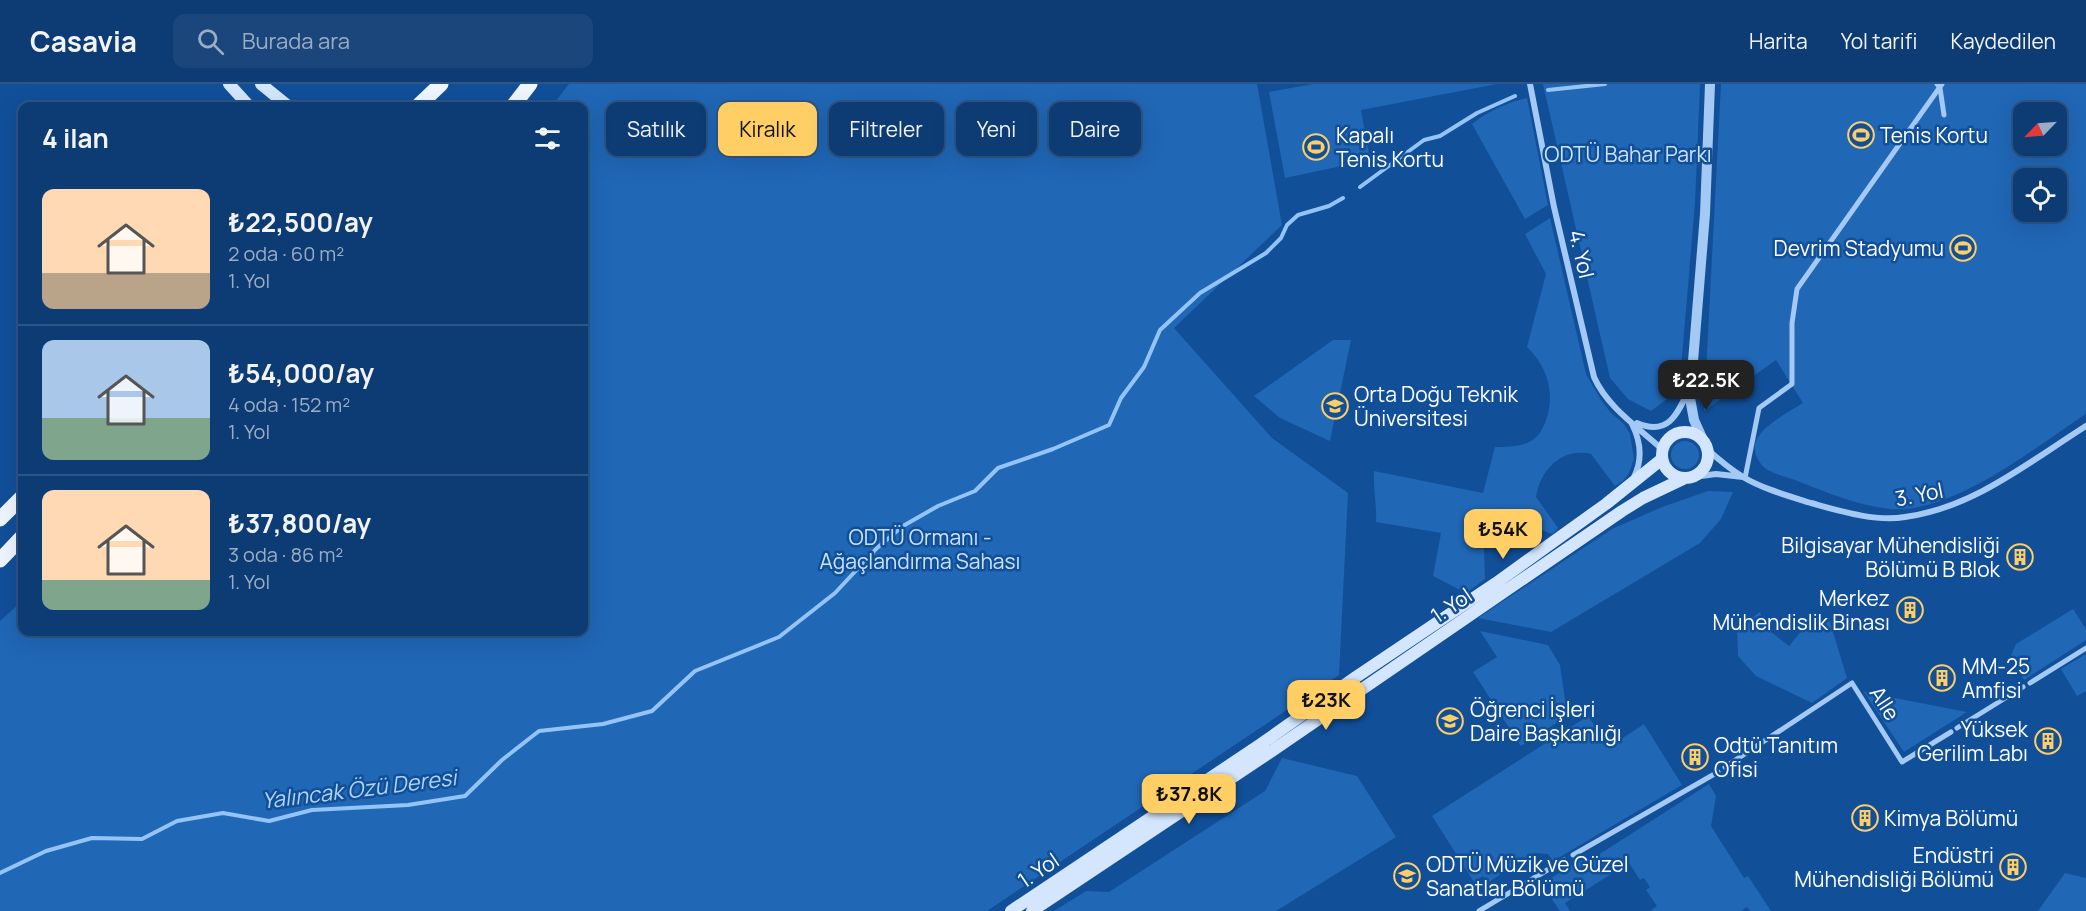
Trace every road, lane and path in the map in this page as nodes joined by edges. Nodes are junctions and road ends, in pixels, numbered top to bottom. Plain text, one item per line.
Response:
1 (229, 84) edge
2 (261, 84) edge
3 (441, 84) edge
4 (530, 84) edge
5 (1530, 84) edge
6 (1710, 84) edge
7 (1940, 85) edge
8 (245, 102) edge
9 (282, 102) edge
10 (422, 102) edge
11 (516, 102) edge
12 (1944, 115) dead end
13 (1691, 384) junction
14 (1628, 418) junction
15 (2086, 426) edge
16 (1705, 446) junction
17 (1662, 455) junction
18 (1689, 477) junction
19 (1744, 478) junction
20 (1625, 490) junction
21 (18, 501) edge
22 (0, 519) edge
23 (18, 541) edge
24 (0, 560) edge
25 (1446, 625) junction
26 (2086, 648) edge
27 (2030, 683) dead end
28 (2023, 687) dead end
29 (1957, 728) dead end
30 (1951, 732) dead end
31 (1269, 746) junction
32 (1725, 767) dead end
33 (1718, 772) dead end
34 (1574, 855) dead end
35 (1564, 860) dead end
36 (1011, 911) edge
37 (1032, 911) edge
38 (1479, 911) edge

1 - 8 main road
2 - 9 main road
3 - 10 main road
4 - 11 main road
5 - 14 street, 4. Yol
6 - 13 street
7 - 12 street
7 - 19 street
13 - 14 street, 4. Yol
13 - 16 street
14 - 17 street, 4. Yol
14 - 20 street, 4. Yol
15 - 19 street, 3. Yol
16 - 17 main road
16 - 18 main road
16 - 19 street, 3. Yol
17 - 18 main road
17 - 20 main road, 1. Yol
18 - 19 street, 3. Yol
18 - 25 main road, 1. Yol
20 - 25 main road, 1. Yol
21 - 22 main road
23 - 24 main road
25 - 31 main road, 1. Yol
26 - 27 street
28 - 29 street
30 - 32 street, Alle
31 - 36 main road, 1. Yol
31 - 37 main road, 1. Yol
33 - 34 street
35 - 38 street

